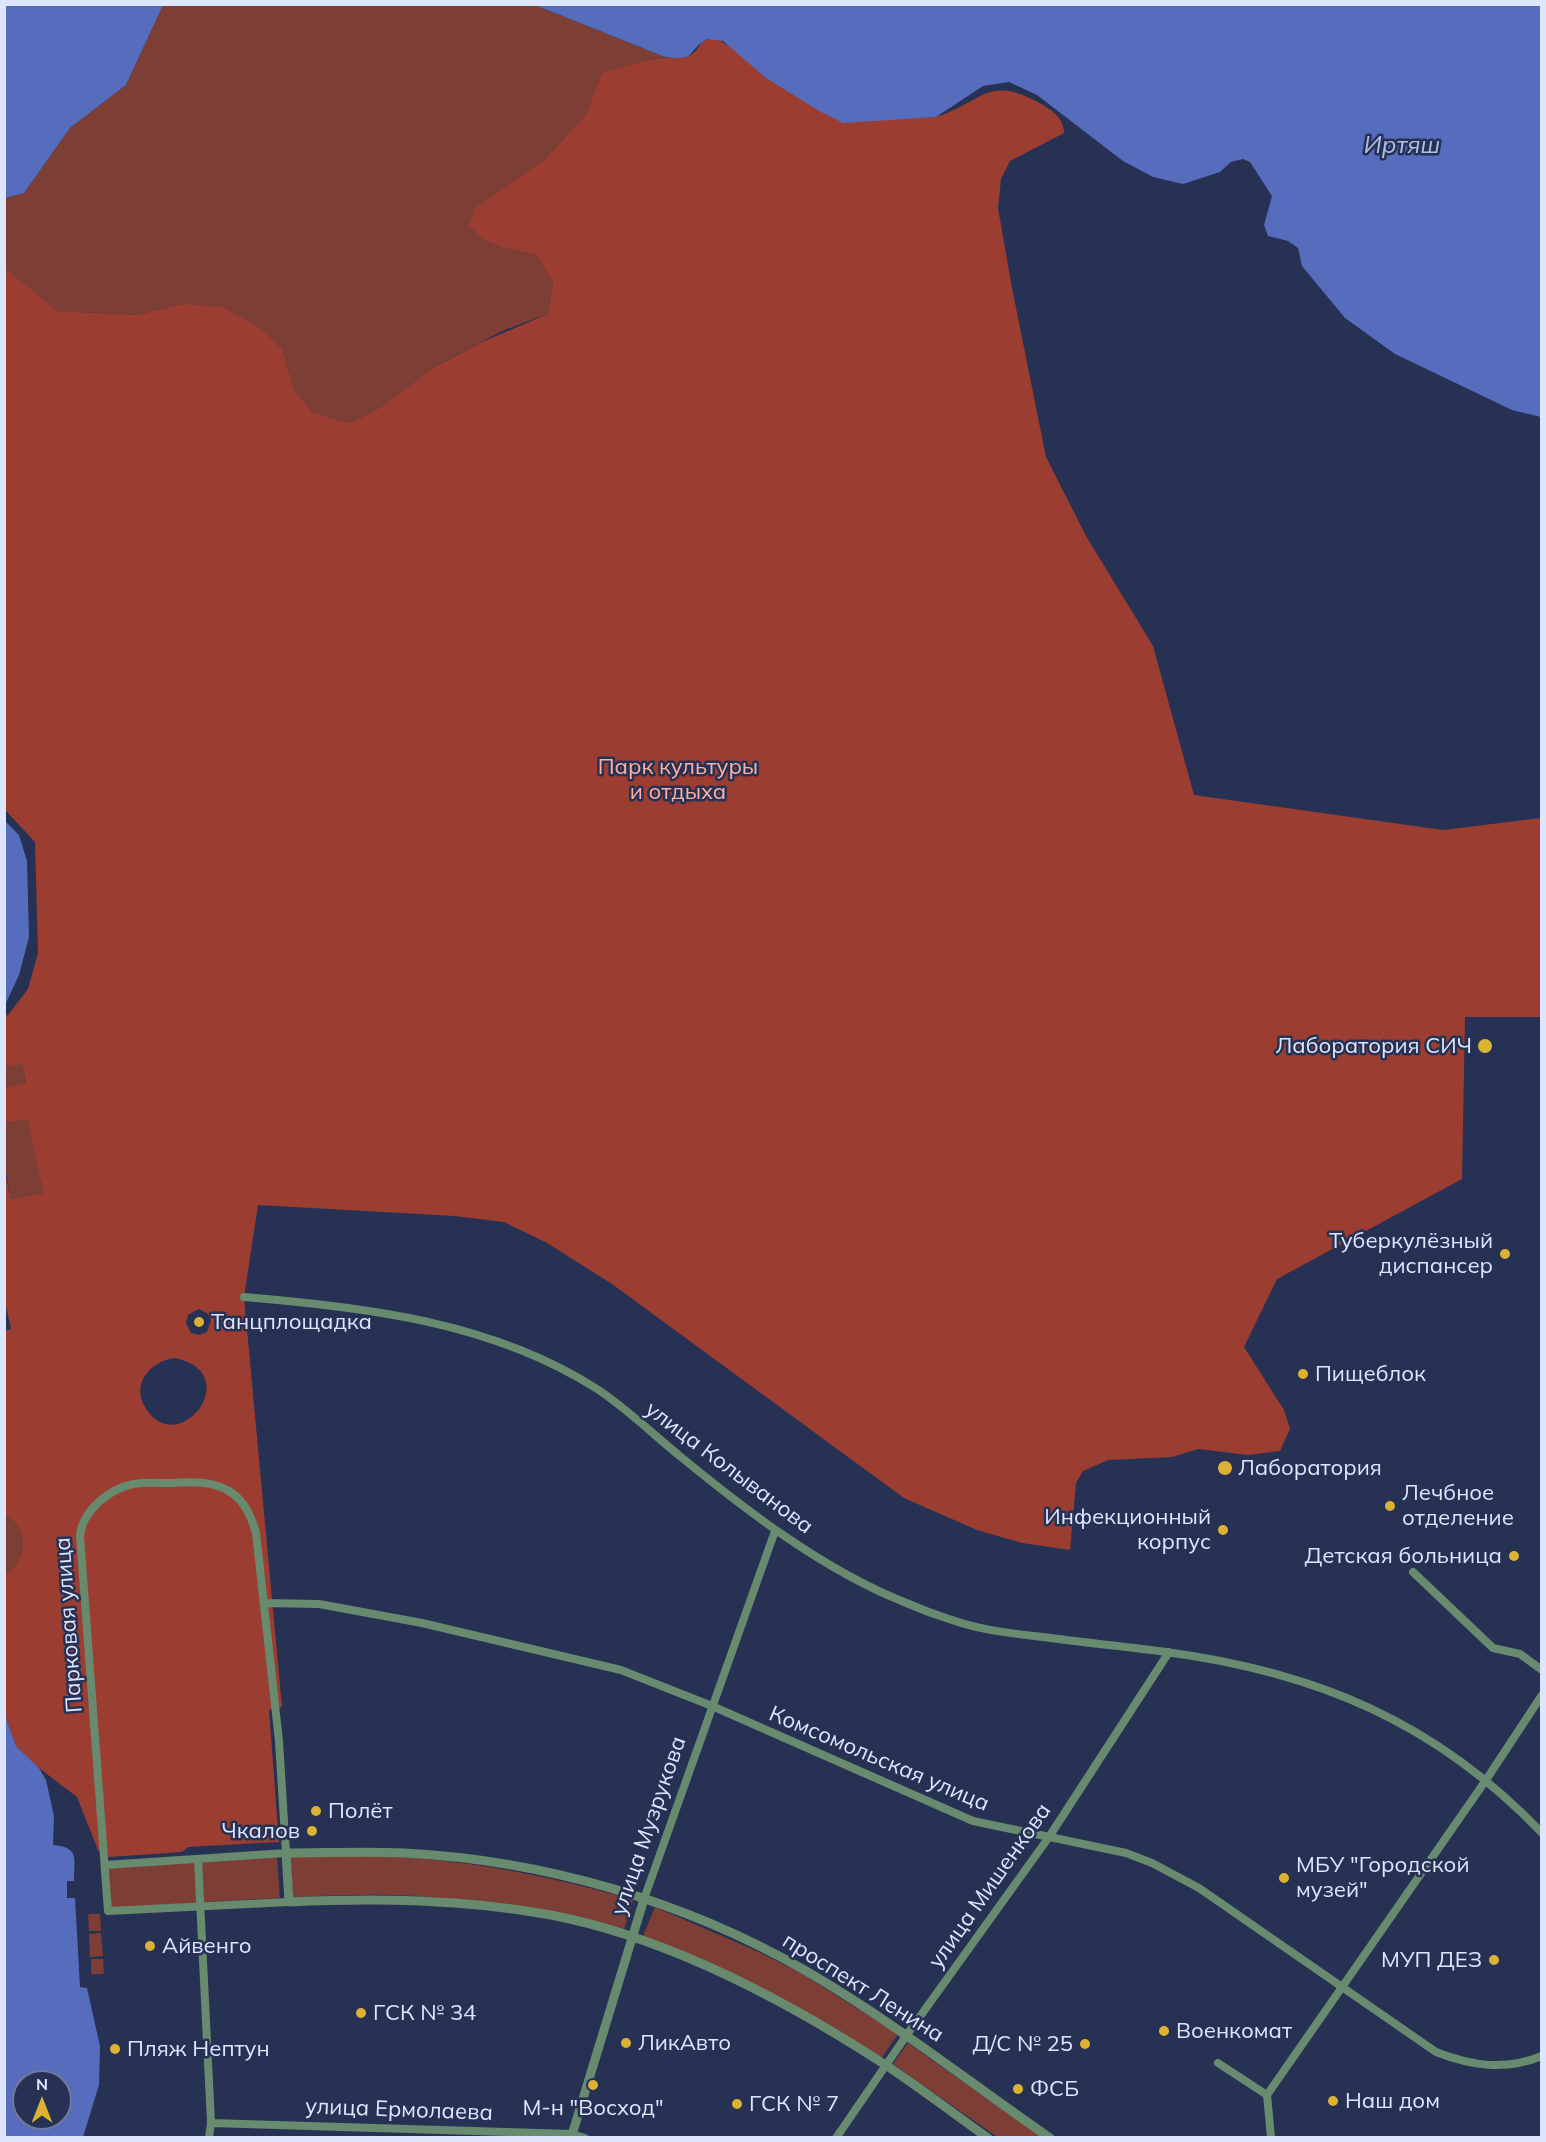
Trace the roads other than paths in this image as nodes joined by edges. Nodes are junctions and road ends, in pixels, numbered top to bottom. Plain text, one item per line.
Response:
1 (244, 1297) dead end
2 (775, 1531) junction
3 (1413, 1572) dead end
4 (264, 1603) junction
5 (1169, 1652) junction
6 (1542, 1670) edge
7 (1542, 1695) edge
8 (712, 1706) junction
9 (1486, 1780) junction
10 (1542, 1833) edge
11 (1049, 1837) junction
12 (286, 1853) junction
13 (198, 1859) junction
14 (105, 1865) junction
15 (644, 1899) junction
16 (289, 1902) junction
17 (200, 1906) junction
18 (632, 1936) junction
19 (1342, 1987) junction
20 (906, 2036) junction
21 (1542, 2055) edge
22 (1218, 2063) dead end
23 (886, 2065) junction
24 (1267, 2095) junction
25 (211, 2123) junction
26 (572, 2136) edge
27 (209, 2138) edge
28 (585, 2138) edge
29 (836, 2138) edge
30 (988, 2138) edge
31 (1050, 2138) edge
32 (1271, 2138) edge

1 - 2 street, улица Колыванова
2 - 5 street, улица Колыванова
2 - 8 street, улица Музрукова
3 - 6 street
4 - 8 street, Комсомольская улица
4 - 12 street, Парковая улица
4 - 14 street, Парковая улица
5 - 9 street, улица Колыванова
5 - 11 street, улица Мишенкова
7 - 9 street
8 - 11 street, Комсомольская улица
8 - 15 street, улица Музрукова
9 - 10 street, улица Колыванова
9 - 19 street
11 - 19 street, Комсомольская улица
11 - 20 street, улица Мишенкова
12 - 13 street, проспект Ленина
12 - 15 street, проспект Ленина
12 - 16 street
13 - 14 street, проспект Ленина
13 - 17 street
14 - 17 street
15 - 18 street, улица Музрукова
15 - 20 street, проспект Ленина
16 - 17 street
16 - 18 street
17 - 25 street
18 - 23 street
18 - 26 street, улица Музрукова
19 - 21 street, Комсомольская улица
19 - 24 street
20 - 23 street, улица Мишенкова
20 - 31 street, проспект Ленина
22 - 24 street
23 - 29 street, улица Мишенкова
23 - 30 street
24 - 32 street
25 - 26 street, улица Ермолаева
25 - 27 street
26 - 28 street, улица Ермолаева

